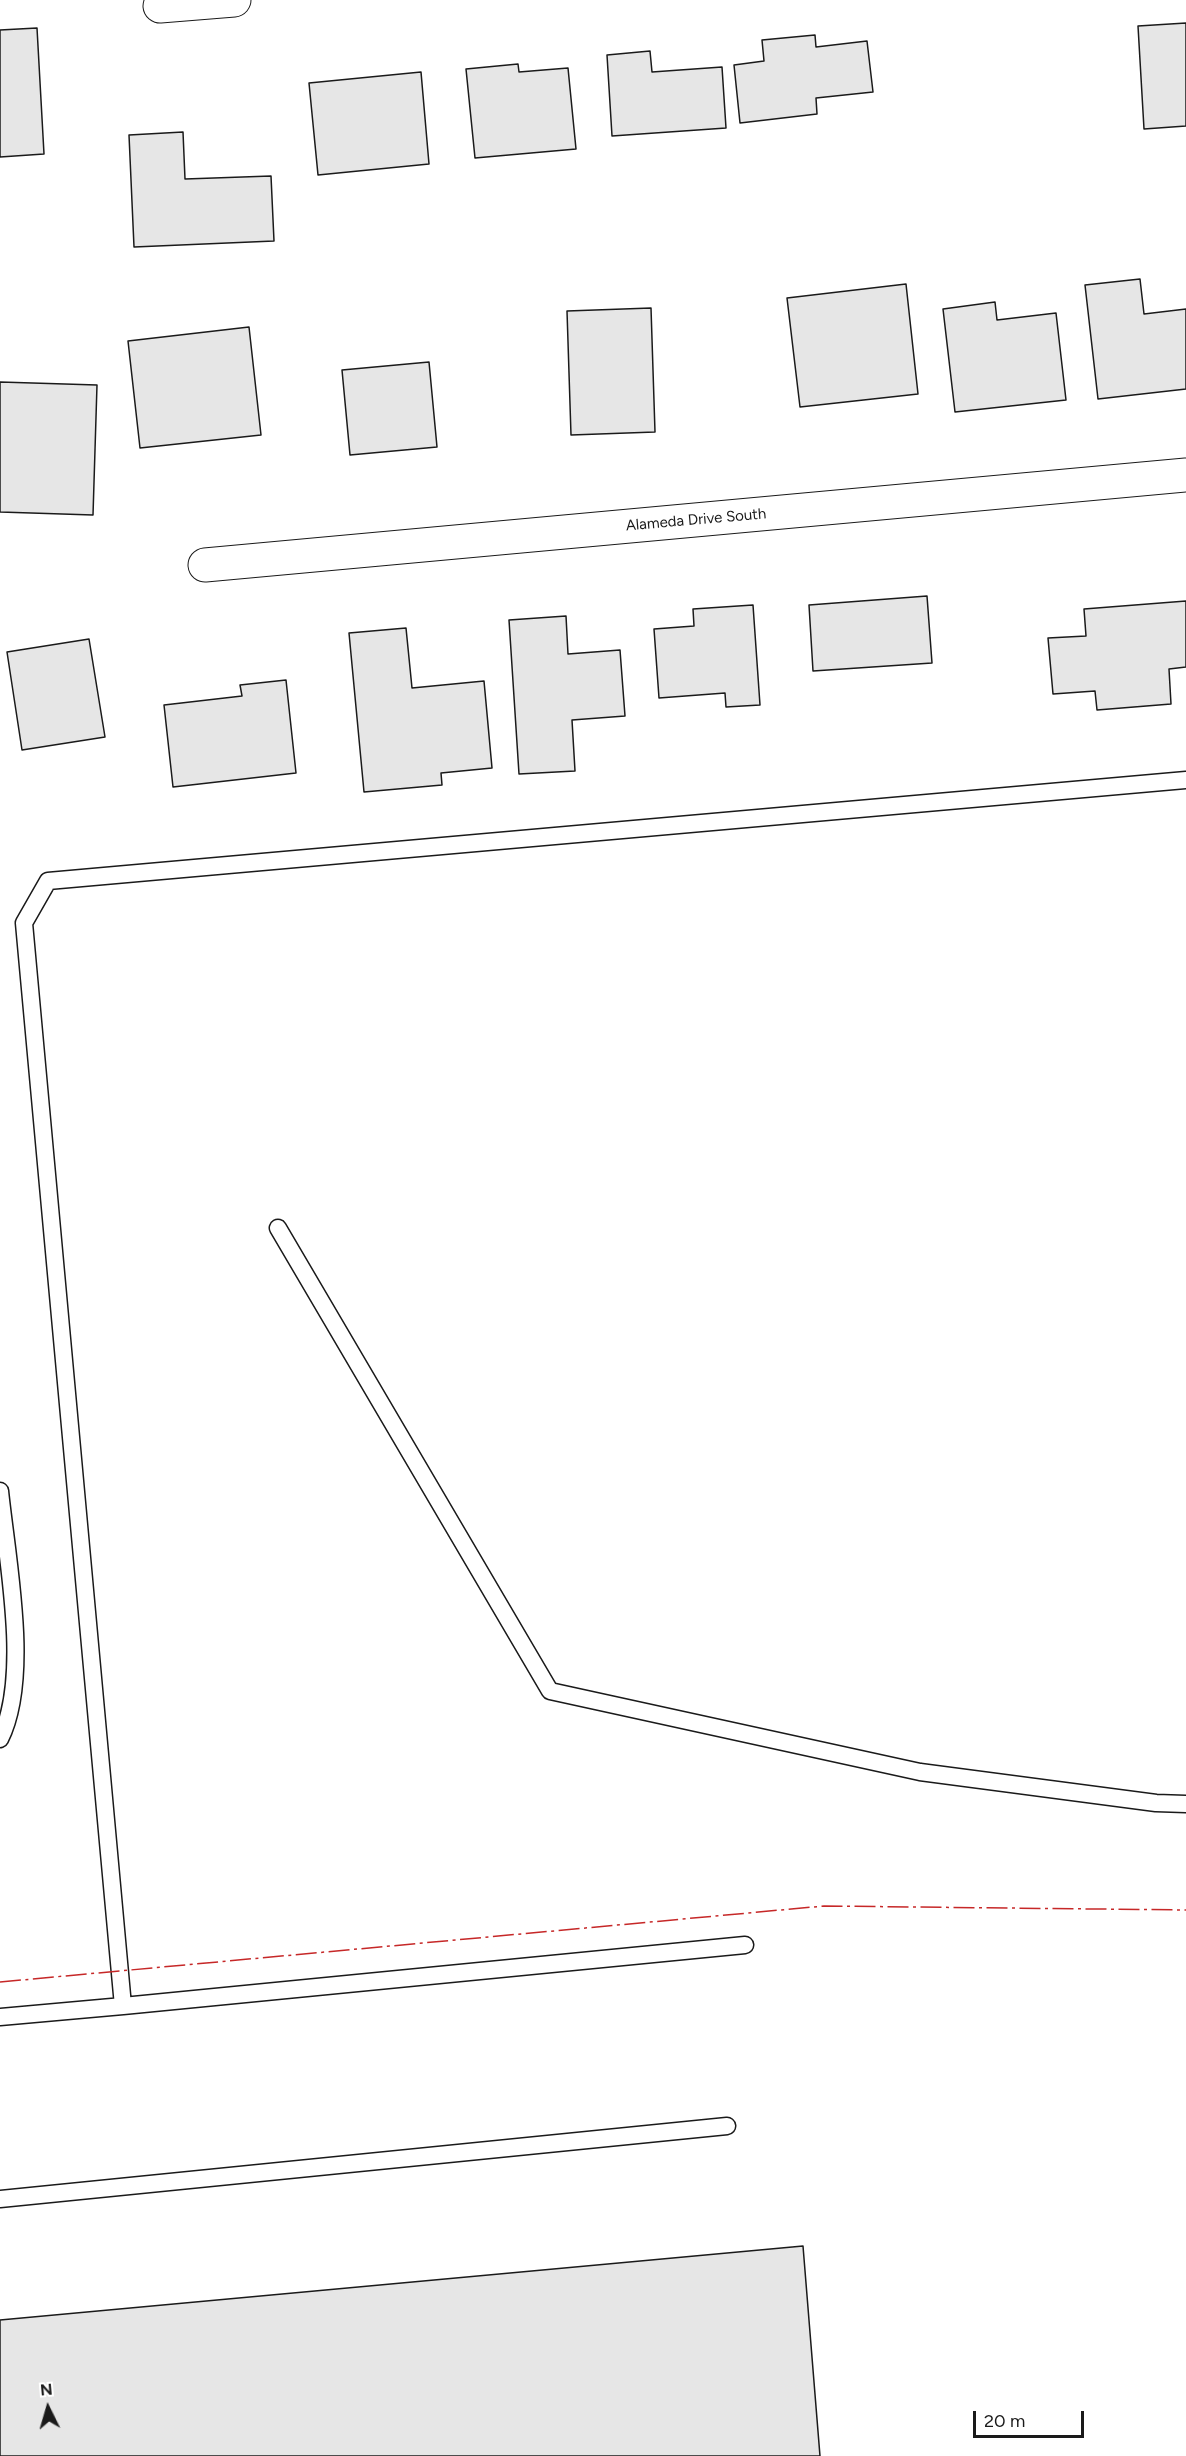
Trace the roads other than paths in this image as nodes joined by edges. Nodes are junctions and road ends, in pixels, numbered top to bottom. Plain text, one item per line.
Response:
1 (234, 0) edge
2 (160, 6) dead end
3 (1186, 475) edge
4 (206, 565) dead end
5 (1186, 780) edge
6 (278, 1228) dead end
7 (0, 1491) edge
8 (0, 1739) edge
9 (1186, 1804) edge
10 (745, 1945) dead end
11 (123, 2006) junction
12 (0, 2017) edge
13 (727, 2126) dead end
14 (0, 2199) edge

1 - 2 street
3 - 4 street, Alameda Drive South
5 - 11 lane
6 - 9 lane
7 - 8 lane
10 - 11 lane
11 - 12 lane
13 - 14 lane

